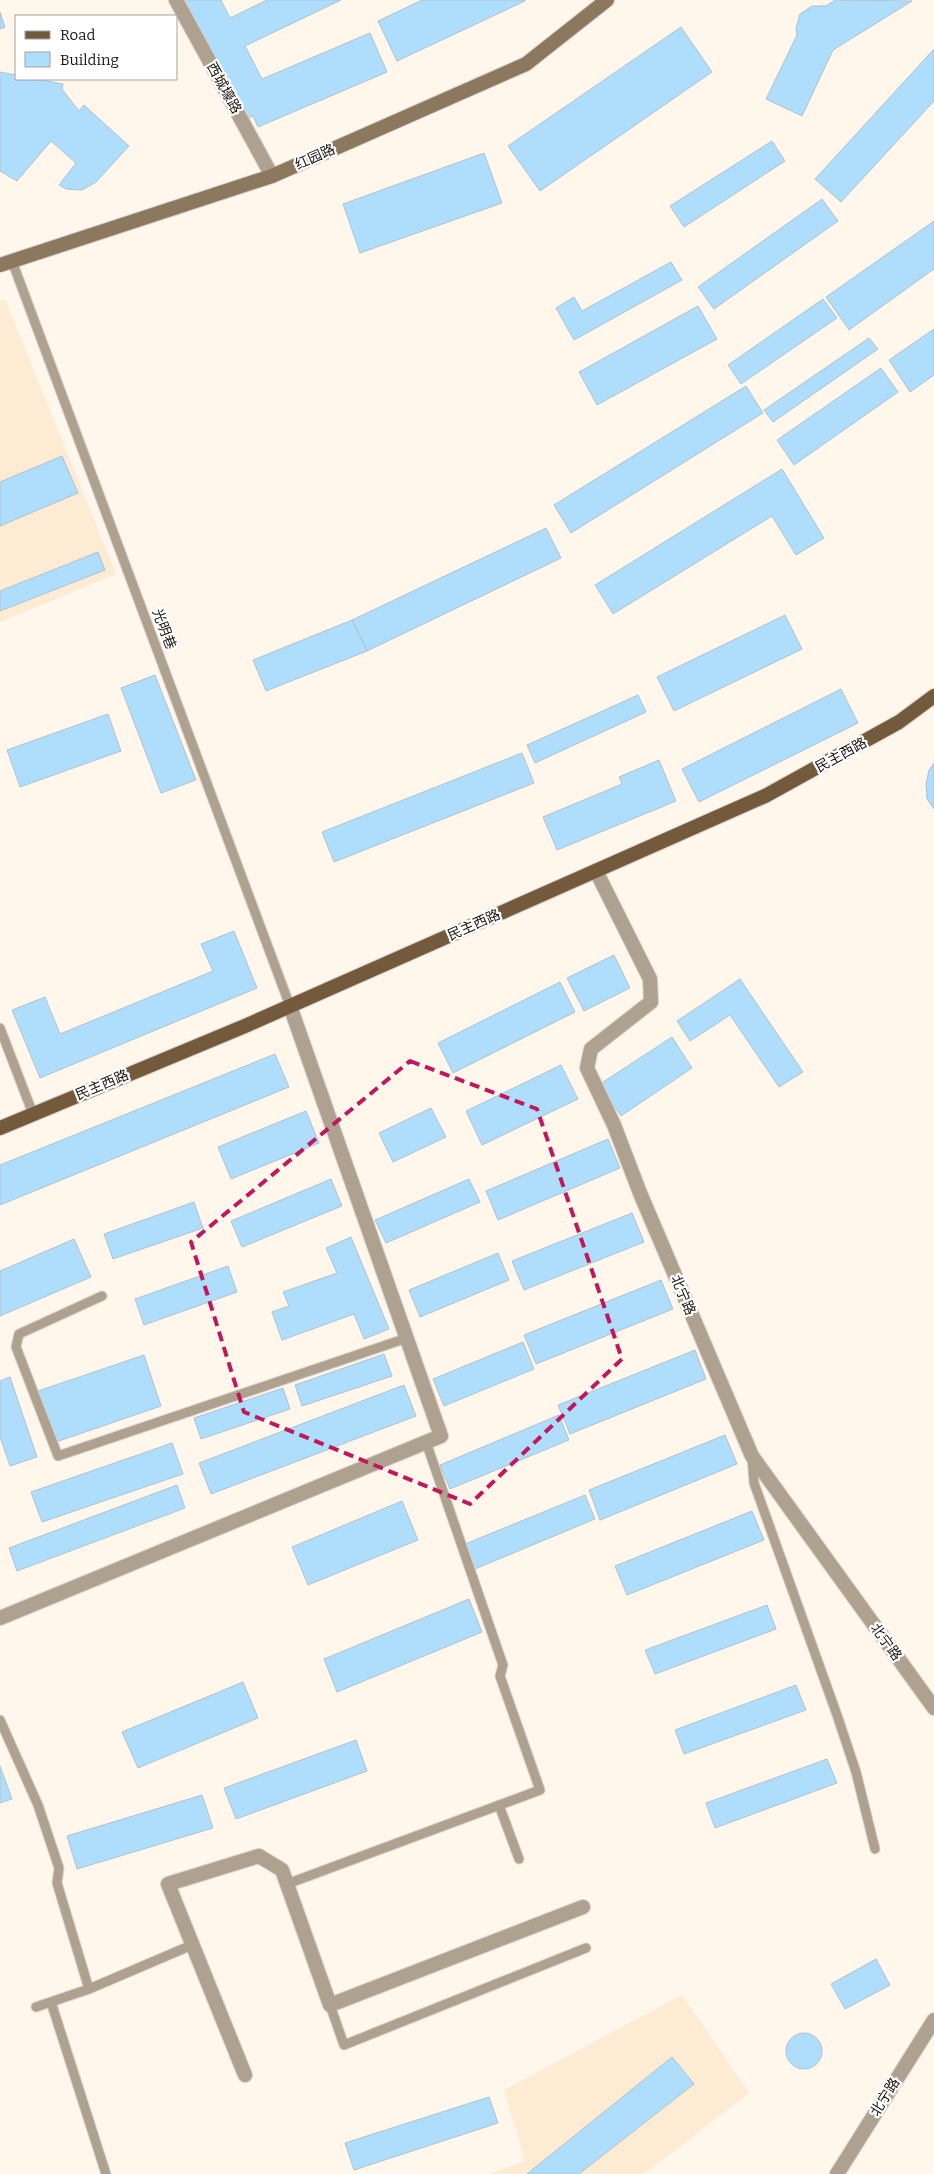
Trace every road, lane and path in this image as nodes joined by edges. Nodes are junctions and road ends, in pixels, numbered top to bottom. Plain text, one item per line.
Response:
1 (176, 0) edge
2 (607, 0) edge
3 (272, 176) junction
4 (6, 263) edge
5 (934, 696) edge
6 (596, 871) junction
7 (290, 1006) junction
8 (0, 1028) edge
9 (33, 1114) junction
10 (0, 1128) edge
11 (102, 1296) dead end
12 (406, 1338) junction
13 (426, 1442) junction
14 (752, 1456) junction
15 (0, 1618) edge
16 (934, 1708) edge
17 (0, 1720) edge
18 (499, 1805) junction
19 (875, 1848) dead end
20 (519, 1859) dead end
21 (287, 1884) junction
22 (583, 1907) dead end
23 (192, 1945) junction
24 (586, 1948) dead end
25 (89, 1989) junction
26 (51, 2002) junction
27 (330, 2005) junction
28 (36, 2007) dead end
29 (934, 2020) edge
30 (245, 2075) dead end
31 (106, 2174) edge
32 (837, 2174) edge

1 - 3 street, 西城壕路
2 - 3 main road, 红园路
3 - 4 main road, 红园路
4 - 7 lane, 光明巷
5 - 6 main road, 民主西路
6 - 7 main road, 民主西路
6 - 14 street, 北宁路
7 - 9 main road, 民主西路
7 - 12 street
8 - 9 lane
9 - 10 main road, 民主西路
11 - 12 lane
12 - 13 street
13 - 15 street
13 - 18 lane
14 - 16 street, 北宁路
14 - 19 lane
17 - 25 lane
18 - 20 lane
18 - 21 lane
21 - 23 street
21 - 27 street
22 - 27 street
23 - 25 lane
23 - 30 street
24 - 27 lane
25 - 26 lane
26 - 28 lane
26 - 31 lane
29 - 32 street, 北宁路

